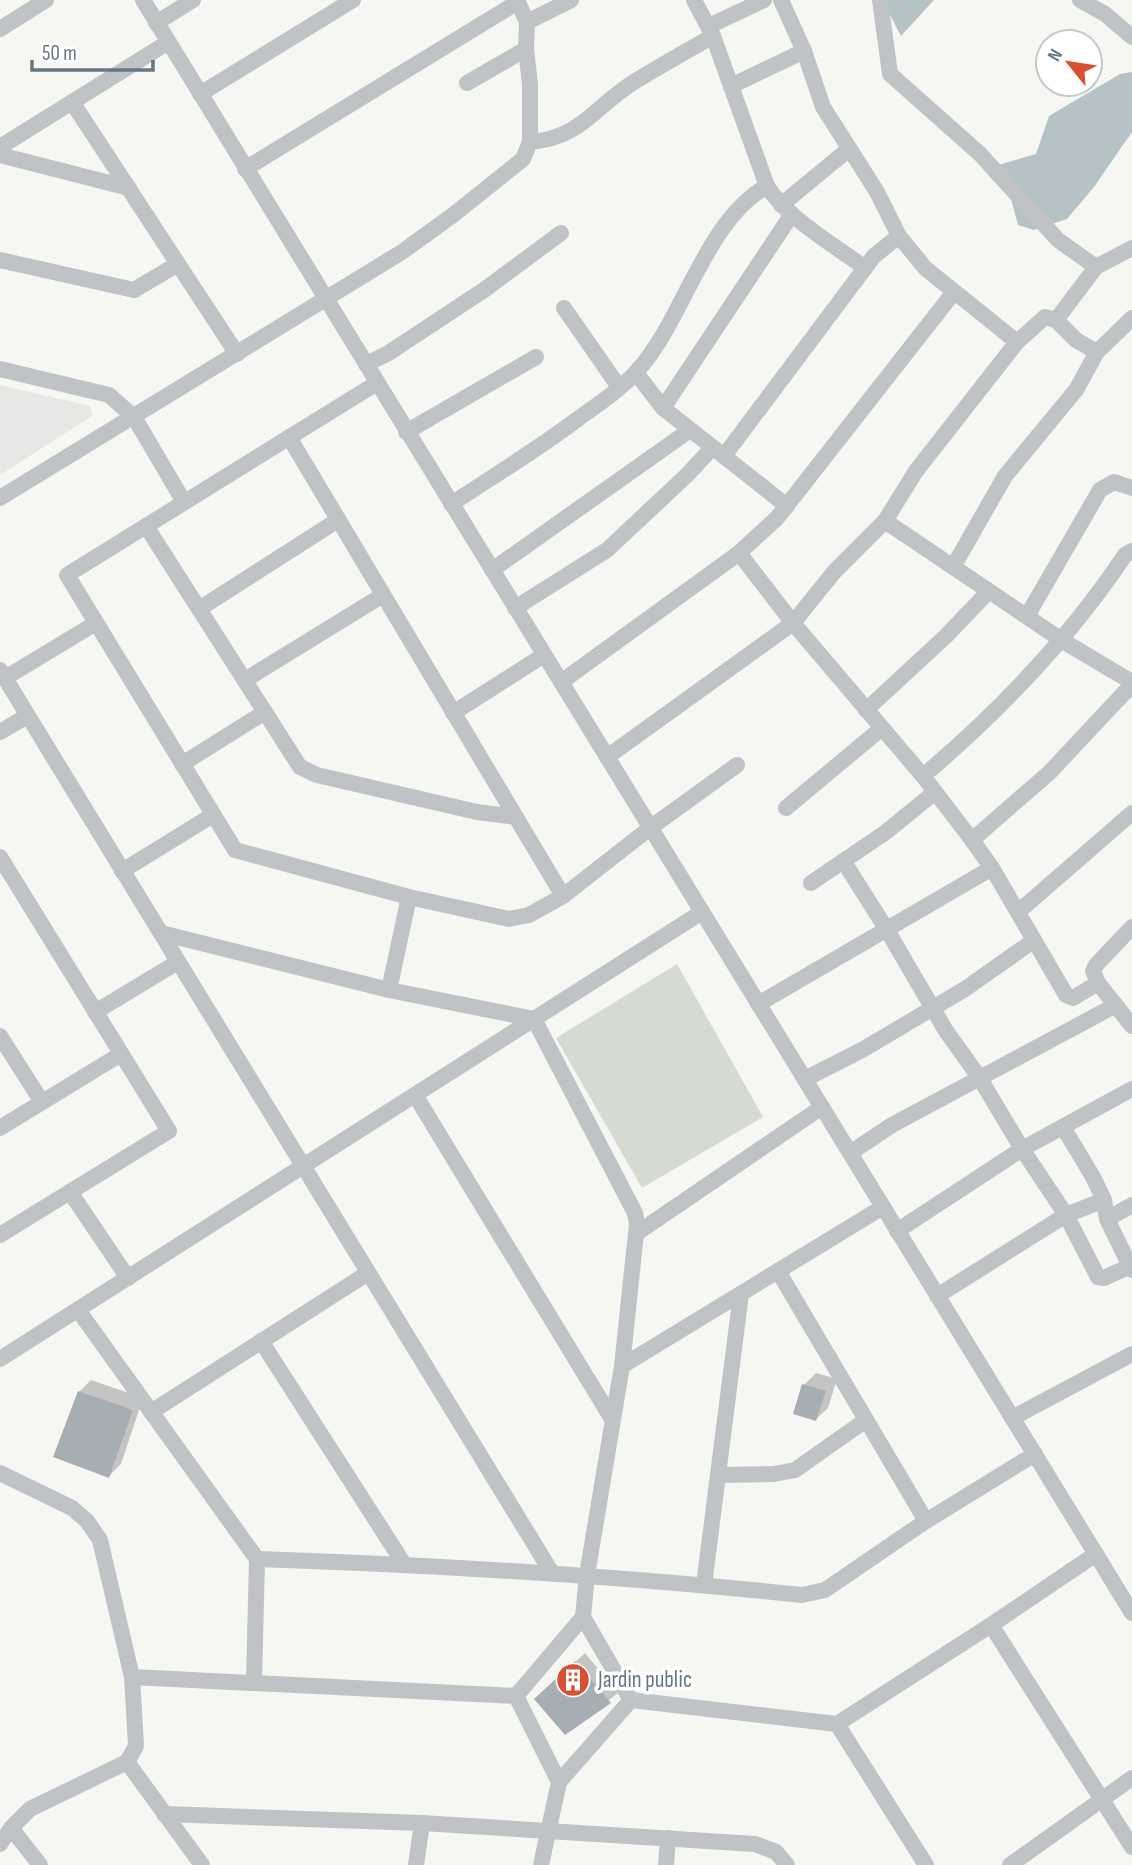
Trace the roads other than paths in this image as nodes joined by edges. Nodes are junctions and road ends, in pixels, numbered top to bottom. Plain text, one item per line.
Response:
1 (46, 0) edge
2 (143, 0) edge
3 (193, 0) edge
4 (353, 0) edge
5 (571, 0) edge
6 (694, 0) edge
7 (764, 0) edge
8 (781, 0) edge
9 (880, 0) edge
10 (1080, 0) edge
11 (517, 1) edge
12 (527, 22) junction
13 (156, 23) junction
14 (0, 29) edge
15 (711, 31) junction
16 (1132, 37) edge
17 (167, 43) junction
18 (526, 49) junction
19 (804, 51) junction
20 (467, 83) dead end
21 (731, 86) junction
22 (200, 94) junction
23 (72, 102) junction
24 (530, 142) junction
25 (0, 147) edge
26 (849, 149) junction
27 (0, 155) edge
28 (245, 169) junction
29 (767, 186) junction
30 (129, 188) junction
31 (787, 210) junction
32 (561, 233) dead end
33 (899, 236) junction
34 (1132, 248) edge
35 (0, 260) edge
36 (178, 264) junction
37 (1096, 267) junction
38 (864, 268) junction
39 (954, 292) junction
40 (326, 300) junction
41 (564, 308) dead end
42 (1132, 318) edge
43 (1056, 320) junction
44 (1017, 342) junction
45 (1097, 352) junction
46 (237, 354) junction
47 (536, 357) dead end
48 (366, 364) junction
49 (0, 369) edge
50 (636, 373) junction
51 (377, 383) junction
52 (619, 387) junction
53 (663, 408) junction
54 (134, 417) junction
55 (690, 430) junction
56 (406, 432) junction
57 (289, 438) junction
58 (718, 452) junction
59 (1132, 488) edge
60 (0, 498) edge
61 (184, 502) junction
62 (451, 504) junction
63 (787, 506) junction
64 (338, 520) junction
65 (885, 521) junction
66 (146, 526) junction
67 (1132, 551) edge
68 (739, 553) junction
69 (953, 567) junction
70 (492, 570) junction
71 (989, 590) junction
72 (383, 595) junction
73 (515, 608) junction
74 (199, 609) junction
75 (1027, 616) junction
76 (96, 623) junction
77 (793, 623) junction
78 (1063, 640) junction
79 (544, 655) junction
80 (2, 674) edge
81 (245, 680) junction
82 (561, 682) junction
83 (1132, 682) edge
84 (1132, 688) edge
85 (866, 710) junction
86 (265, 712) junction
87 (453, 713) junction
88 (27, 716) junction
89 (881, 728) junction
90 (0, 732) edge
91 (607, 757) junction
92 (182, 764) junction
93 (737, 765) dead end
94 (923, 776) junction
95 (935, 792) junction
96 (786, 808) dead end
97 (1132, 813) edge
98 (213, 815) junction
99 (516, 817) junction
100 (650, 828) junction
101 (972, 839) junction
102 (0, 858) edge
103 (844, 862) junction
104 (992, 868) junction
105 (122, 871) junction
106 (811, 883) dead end
107 (409, 897) junction
108 (563, 897) junction
109 (702, 912) junction
110 (1018, 912) junction
111 (1132, 927) edge
112 (887, 930) junction
113 (160, 933) junction
114 (1033, 941) junction
115 (178, 962) junction
116 (1098, 983) junction
117 (388, 990) junction
118 (758, 1004) junction
119 (1116, 1005) junction
120 (932, 1007) junction
121 (95, 1012) junction
122 (534, 1019) junction
123 (1132, 1026) edge
124 (0, 1036) edge
125 (121, 1054) junction
126 (979, 1077) junction
127 (805, 1079) junction
128 (1132, 1090) edge
129 (415, 1095) junction
130 (42, 1102) junction
131 (821, 1107) junction
132 (1063, 1127) junction
133 (0, 1128) edge
134 (1022, 1149) junction
135 (850, 1153) junction
136 (303, 1166) junction
137 (70, 1192) junction
138 (1104, 1200) junction
139 (1132, 1205) edge
140 (883, 1207) junction
141 (1066, 1215) junction
142 (1107, 1219) junction
143 (897, 1231) junction
144 (637, 1233) junction
145 (0, 1235) edge
146 (1131, 1268) edge
147 (778, 1271) junction
148 (368, 1273) junction
149 (128, 1278) junction
150 (741, 1294) junction
151 (937, 1296) junction
152 (78, 1310) junction
153 (261, 1341) junction
154 (1132, 1354) edge
155 (0, 1359) edge
156 (622, 1366) junction
157 (151, 1412) junction
158 (1012, 1418) junction
159 (612, 1419) junction
160 (866, 1420) junction
161 (1035, 1454) junction
162 (0, 1473) edge
163 (718, 1475) junction
164 (926, 1521) junction
165 (1096, 1554) junction
166 (257, 1559) junction
167 (404, 1564) junction
168 (552, 1573) junction
169 (587, 1575) junction
170 (704, 1585) junction
171 (1132, 1613) edge
172 (583, 1617) junction
173 (991, 1625) junction
174 (132, 1677) junction
175 (254, 1682) junction
176 (516, 1696) junction
177 (631, 1700) junction
178 (837, 1724) junction
179 (127, 1762) junction
180 (1132, 1778) edge
181 (559, 1782) junction
182 (1101, 1800) junction
183 (164, 1814) junction
184 (422, 1823) junction
185 (11, 1828) junction
186 (547, 1830) junction
187 (668, 1838) junction
188 (0, 1844) edge
189 (1132, 1847) edge
190 (40, 1865) edge
191 (202, 1865) edge
192 (416, 1865) edge
193 (541, 1865) edge
194 (666, 1865) edge
195 (787, 1865) edge
196 (926, 1865) edge
197 (1010, 1865) edge

1 - 14 street
2 - 13 street
3 - 13 street
4 - 22 street
5 - 12 street
6 - 15 street
7 - 15 street
8 - 19 street
9 - 37 street
10 - 16 street
11 - 12 street
11 - 28 street
12 - 18 street
13 - 17 street
15 - 21 street
15 - 24 street
17 - 22 street
17 - 23 street
18 - 20 street
18 - 24 street
19 - 21 street
19 - 26 street
21 - 29 street
22 - 28 street
23 - 25 street
23 - 30 street
24 - 40 street
26 - 31 street
26 - 33 street
27 - 30 street
28 - 40 street
29 - 31 street
29 - 50 street
30 - 36 street
31 - 38 street
31 - 53 street
32 - 48 street
33 - 38 street
33 - 39 street
34 - 37 street
35 - 36 street
36 - 46 street
37 - 43 street
38 - 58 street
39 - 44 street
39 - 63 street
40 - 46 street
40 - 48 street
41 - 52 street
42 - 45 street
43 - 44 street
43 - 45 street
44 - 65 street
45 - 69 street
46 - 54 street
47 - 56 street
48 - 51 street
49 - 54 street
50 - 52 street
50 - 53 street
51 - 56 street
51 - 57 street
52 - 62 street
53 - 55 street
54 - 60 street
54 - 61 street
55 - 58 street
55 - 70 street
56 - 62 street
57 - 61 street
57 - 64 street
58 - 63 street
58 - 73 street
59 - 75 street
61 - 66 street
62 - 70 street
63 - 68 street
64 - 72 street
64 - 74 street
65 - 69 street
65 - 77 street
66 - 74 street
66 - 76 street
67 - 78 street
68 - 77 street
68 - 82 street
69 - 71 street
70 - 73 street
71 - 75 street
71 - 85 street
72 - 81 street
72 - 87 street
73 - 79 street
74 - 81 street
75 - 78 street
76 - 80 street
76 - 92 street
77 - 85 street
77 - 91 street
78 - 83 street
78 - 94 street
79 - 82 street
79 - 87 street
80 - 88 street
81 - 86 street
82 - 91 street
84 - 101 street
85 - 89 street
86 - 92 street
86 - 99 street
87 - 99 street
88 - 90 street
88 - 105 street
89 - 94 street
89 - 96 street
91 - 100 street
92 - 98 street
93 - 100 street
94 - 95 street
95 - 101 street
95 - 103 street
97 - 110 street
98 - 105 street
98 - 107 street
99 - 108 street
100 - 108 street
100 - 109 street
101 - 104 street
102 - 121 street
103 - 106 street
103 - 112 street
104 - 110 street
104 - 112 street
105 - 113 street
107 - 108 street
107 - 117 street
109 - 118 street
109 - 122 street
110 - 114 street
111 - 116 street
112 - 118 street
112 - 120 street
113 - 115 street
113 - 117 street
114 - 116 street
114 - 120 street
115 - 121 street
115 - 136 street
116 - 119 street
117 - 122 street
118 - 127 street
119 - 123 street
119 - 126 street
120 - 126 street
120 - 127 street
121 - 125 street
122 - 129 street
122 - 144 street
124 - 130 street
125 - 130 street
125 - 137 street
126 - 134 street
126 - 135 street
127 - 131 street
128 - 132 street
129 - 136 street
129 - 159 street
130 - 133 street
131 - 135 street
131 - 144 street
132 - 134 street
132 - 138 street
134 - 141 street
134 - 143 street
135 - 140 street
136 - 148 street
136 - 149 street
137 - 145 street
137 - 149 street
138 - 141 street
138 - 142 street
139 - 142 street
140 - 143 street
140 - 147 street
141 - 146 street
141 - 151 street
142 - 146 street
143 - 151 street
144 - 156 street
147 - 150 street
147 - 160 street
148 - 153 street
148 - 168 street
149 - 152 street
150 - 156 street
150 - 163 street
151 - 158 street
152 - 155 street
152 - 157 street
153 - 157 street
153 - 167 street
154 - 158 street
156 - 159 street
157 - 166 street
158 - 161 street
159 - 169 street
160 - 163 street
160 - 164 street
161 - 164 street
161 - 165 street
162 - 174 street
163 - 170 street
164 - 170 street
165 - 171 street
165 - 173 street
166 - 167 street
166 - 175 street
167 - 168 street
168 - 169 street
169 - 170 street
169 - 172 street
172 - 176 street
172 - 177 street
173 - 178 street
173 - 182 street
174 - 175 street
174 - 179 street
175 - 176 street
176 - 181 street
177 - 178 street
177 - 181 street
178 - 196 street
179 - 183 street
179 - 185 street
180 - 182 street
181 - 186 street
182 - 189 street
182 - 197 street
183 - 184 street
183 - 191 street
184 - 186 street
184 - 192 street
185 - 188 street
185 - 190 street
186 - 187 street
186 - 193 street
187 - 194 street
187 - 195 street

